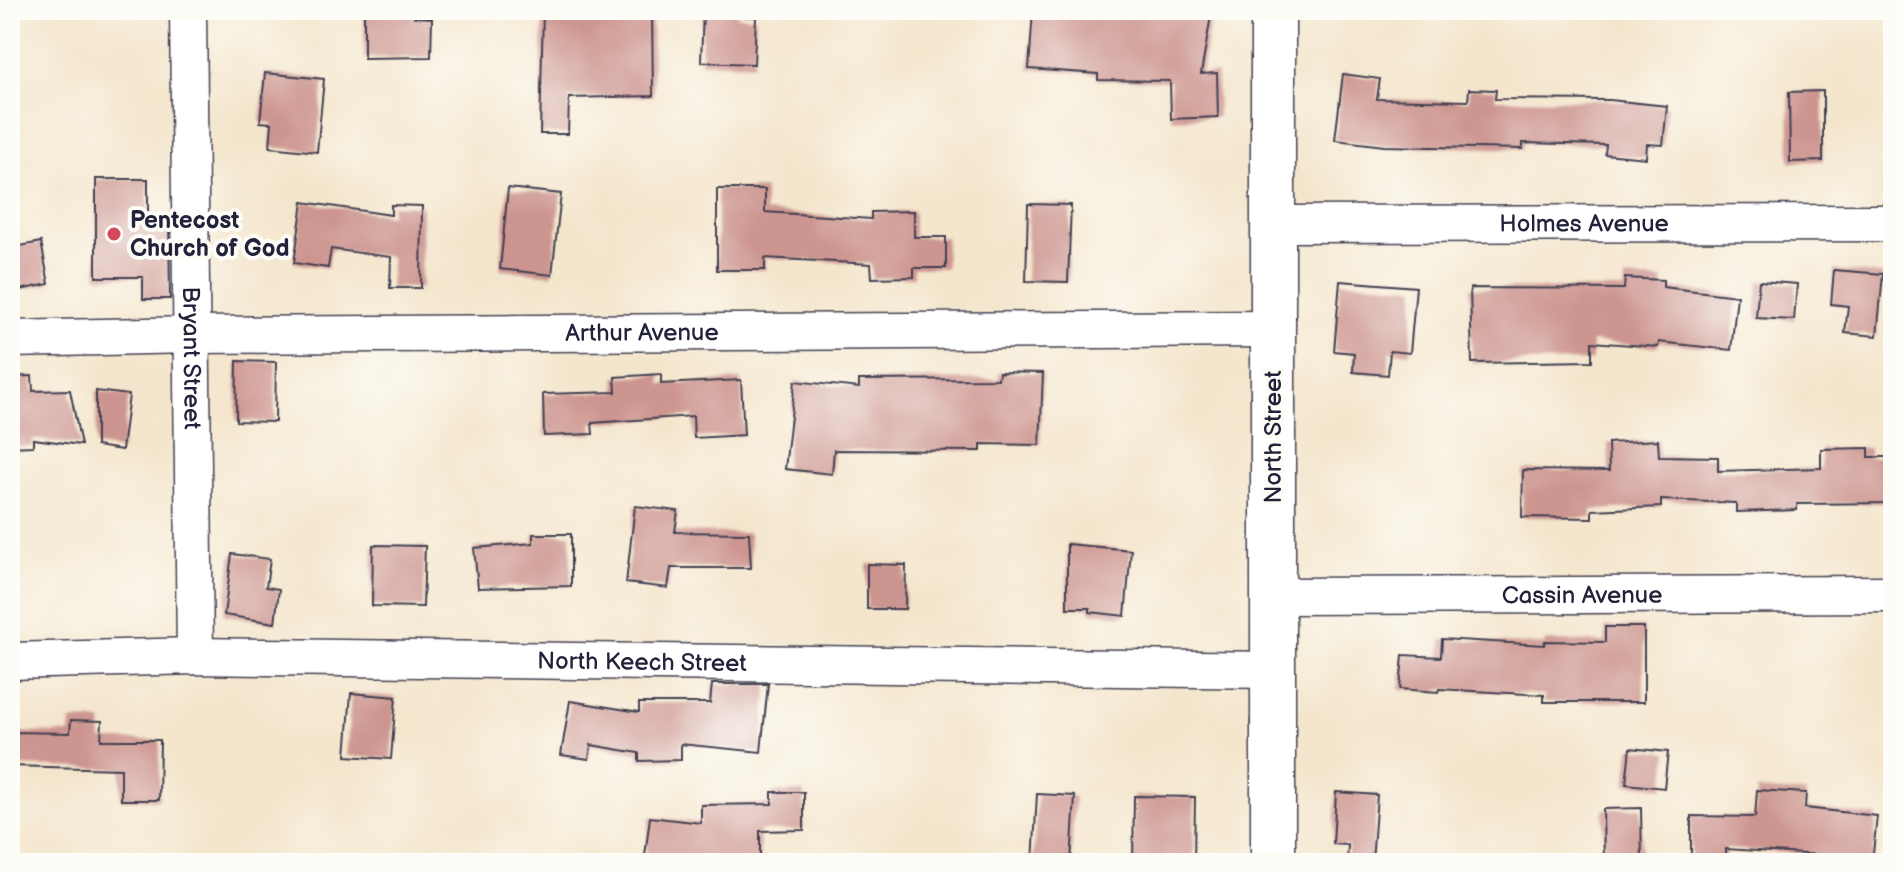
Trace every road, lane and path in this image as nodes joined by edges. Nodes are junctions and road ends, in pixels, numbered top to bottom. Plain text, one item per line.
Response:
1 (188, 10) edge
2 (1273, 10) edge
3 (1893, 223) edge
4 (1274, 224) junction
5 (1273, 329) junction
6 (193, 335) junction
7 (10, 339) edge
8 (1893, 594) edge
9 (1272, 596) junction
10 (195, 656) junction
11 (10, 661) edge
12 (1273, 670) junction
13 (1273, 863) edge

1 - 6 street, Bryant Street
2 - 4 street, North Street
3 - 4 street, Holmes Avenue
4 - 5 street, North Street
5 - 6 street, Arthur Avenue
5 - 9 street, North Street
6 - 7 street, Arthur Avenue
6 - 10 street, Bryant Street
8 - 9 street, Cassin Avenue
9 - 12 street, North Street
10 - 11 street, North Keech Street
10 - 12 street, North Keech Street
12 - 13 street, North Street

